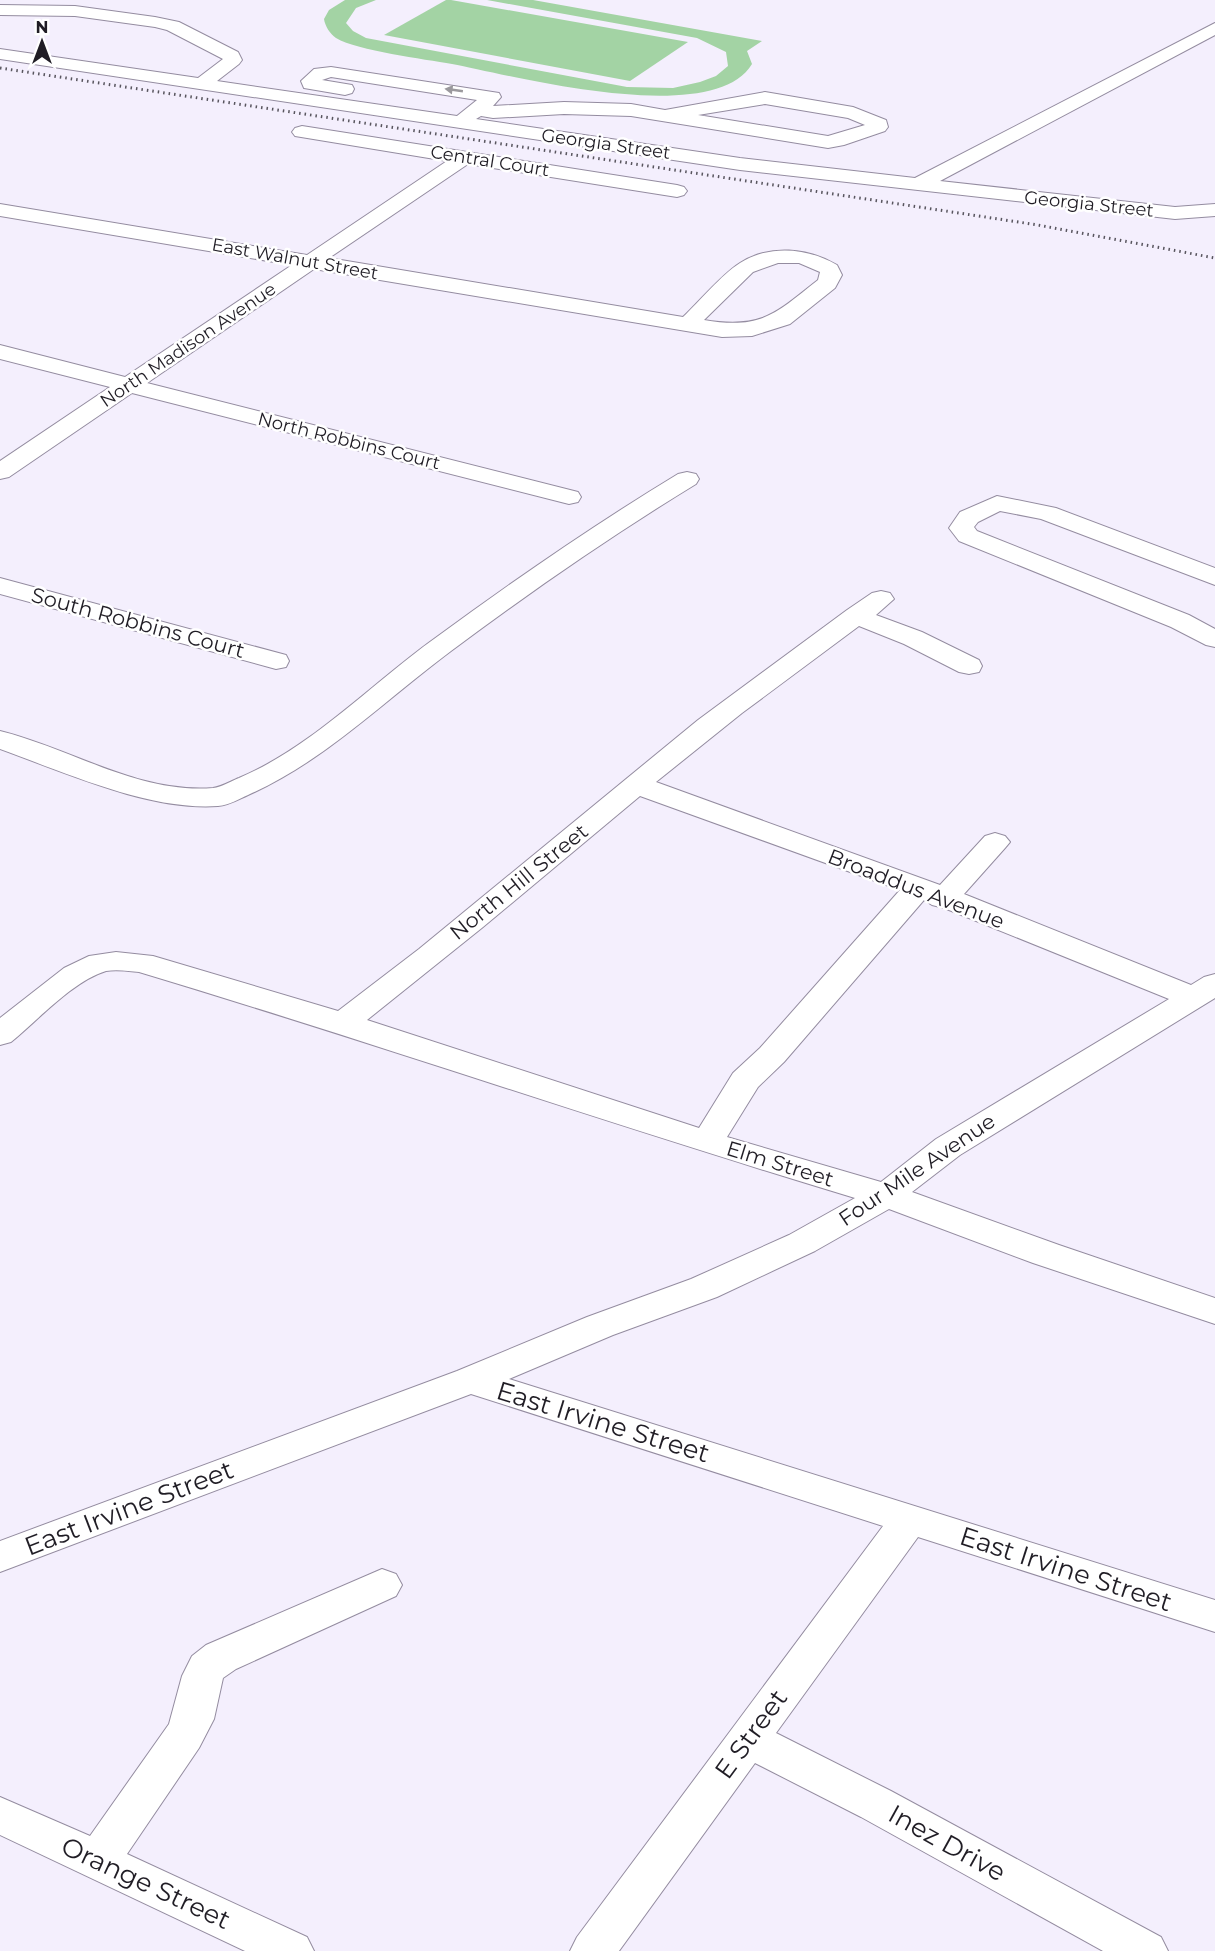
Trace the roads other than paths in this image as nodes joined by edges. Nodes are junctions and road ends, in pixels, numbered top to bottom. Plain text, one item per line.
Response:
1 (23, 0) edge
2 (28, 0) edge
3 (0, 9) edge
4 (75, 11) junction
5 (1215, 28) edge
6 (0, 54) edge
7 (201, 84) junction
8 (477, 110) junction
9 (668, 116) junction
10 (461, 123) junction
11 (303, 132) dead end
12 (465, 157) junction
13 (918, 184) junction
14 (677, 191) dead end
15 (0, 210) edge
16 (1215, 210) edge
17 (310, 262) junction
18 (688, 324) junction
19 (0, 352) edge
20 (130, 384) junction
21 (0, 472) edge
22 (687, 479) dead end
23 (568, 497) dead end
24 (1215, 577) edge
25 (0, 586) edge
26 (881, 599) dead end
27 (856, 616) junction
28 (1215, 639) edge
29 (276, 661) dead end
30 (969, 666) dead end
31 (0, 739) edge
32 (637, 785) junction
33 (995, 842) dead end
34 (931, 893) junction
35 (1204, 990) edge
36 (343, 1023) junction
37 (0, 1035) edge
38 (707, 1142) junction
39 (886, 1195) junction
40 (1215, 1311) edge
41 (470, 1380) junction
42 (910, 1518) junction
43 (0, 1557) edge
44 (382, 1585) dead end
45 (1215, 1616) edge
46 (748, 1739) junction
47 (0, 1815) edge
48 (98, 1860) junction
49 (291, 1951) edge
50 (593, 1951) edge
51 (1145, 1951) edge

1 - 3 street
2 - 4 street
3 - 4 street
4 - 7 street
5 - 13 street
6 - 7 street, Georgia Street
7 - 10 street, Georgia Street
8 -> 8 street
8 - 9 street
8 - 10 street
9 - 9 street
10 - 13 street, Georgia Street
11 - 12 street, Central Court
12 - 14 street, Central Court
12 - 17 street, North Madison Avenue
13 - 16 street, Georgia Street
15 - 17 street, East Walnut Street
17 - 18 street, East Walnut Street
17 - 20 street, North Madison Avenue
18 - 18 street, East Walnut Street
19 - 20 street, North Robbins Court
20 - 21 street, North Madison Avenue
20 - 23 street, North Robbins Court
22 - 31 street
24 - 28 street
25 - 29 street, South Robbins Court
26 - 27 street, North Hill Street
27 - 30 street
27 - 32 street, North Hill Street
32 - 34 street, Broaddus Avenue
32 - 36 street, North Hill Street
33 - 34 street
34 - 35 street, Broaddus Avenue
34 - 38 street
35 - 39 street, Four Mile Avenue
36 - 37 street
36 - 38 street, Elm Street
38 - 39 street, Elm Street
39 - 40 street, Elm Street
39 - 41 street, Four Mile Avenue
41 - 42 street, East Irvine Street
41 - 43 street, East Irvine Street
42 - 45 street, East Irvine Street
42 - 46 street, E Street
44 - 48 street
46 - 50 street, E Street
46 - 51 street, Inez Drive
47 - 48 street, Orange Street
48 - 49 street, Orange Street

